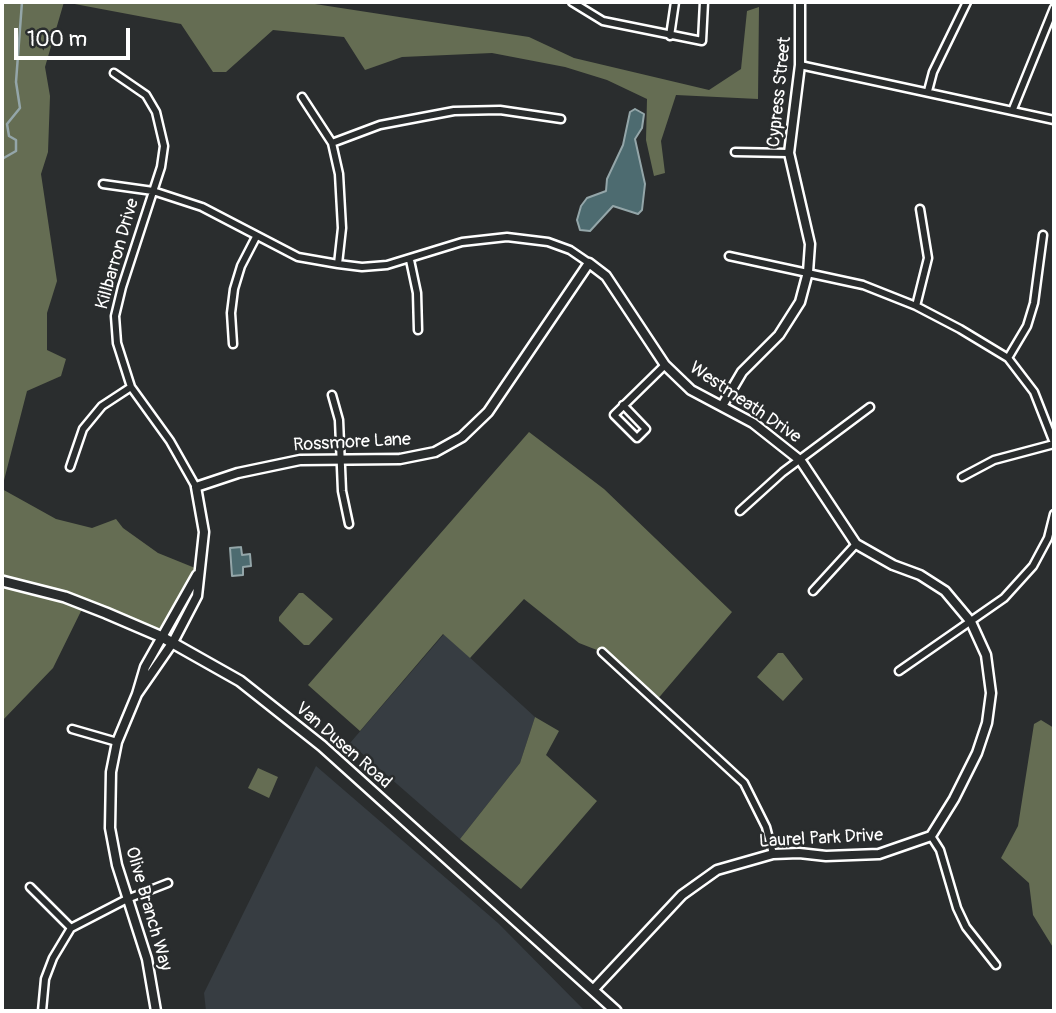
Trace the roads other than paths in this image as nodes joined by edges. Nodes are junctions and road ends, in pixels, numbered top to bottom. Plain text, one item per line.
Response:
1 (572, 2) edge
2 (675, 2) edge
3 (704, 2) edge
4 (800, 2) edge
5 (957, 3) edge
6 (966, 4) edge
7 (1054, 8) edge
8 (670, 36) junction
9 (800, 65) junction
10 (114, 73) dead end
11 (928, 91) junction
12 (302, 97) dead end
13 (1013, 109) junction
14 (561, 119) dead end
15 (1054, 120) edge
16 (331, 142) junction
17 (735, 152) dead end
18 (789, 153) junction
19 (103, 184) dead end
20 (153, 191) junction
21 (920, 209) dead end
22 (1043, 235) dead end
23 (256, 237) junction
24 (729, 256) dead end
25 (410, 260) junction
26 (589, 263) junction
27 (338, 264) junction
28 (808, 272) junction
29 (916, 306) junction
30 (418, 330) dead end
31 (233, 344) dead end
32 (1008, 358) junction
33 (666, 365) junction
34 (131, 387) junction
35 (332, 396) dead end
36 (623, 405) junction
37 (722, 406) junction
38 (870, 407) dead end
39 (1054, 444) edge
40 (341, 460) junction
41 (801, 461) junction
42 (71, 467) dead end
43 (962, 477) dead end
44 (195, 487) junction
45 (740, 511) dead end
46 (1054, 514) edge
47 (349, 524) dead end
48 (856, 544) junction
49 (200, 570) junction
50 (2, 581) edge
51 (813, 591) dead end
52 (971, 622) junction
53 (162, 637) junction
54 (173, 642) junction
55 (602, 652) dead end
56 (899, 671) dead end
57 (137, 694) junction
58 (72, 729) dead end
59 (117, 742) junction
60 (931, 836) junction
61 (773, 854) junction
62 (168, 883) dead end
63 (30, 887) dead end
64 (127, 899) junction
65 (71, 928) junction
66 (996, 965) dead end
67 (593, 989) junction
68 (42, 1011) edge
69 (156, 1011) edge
70 (616, 1011) edge

1 - 8 street
2 - 8 street
3 - 8 street
4 - 9 street, Cypress Street
5 - 6 street
6 - 11 street
7 - 13 street
9 - 11 street
9 - 18 street, Cypress Street
10 - 20 street, Killbarron Drive
11 - 13 street
12 - 16 street
13 - 15 street
14 - 16 street
16 - 27 street
17 - 18 street
18 - 28 street, Cypress Street
19 - 20 street, Westmeath Drive
20 - 23 street, Westmeath Drive
20 - 34 street, Killbarron Drive
21 - 29 street
22 - 32 street
23 - 27 street, Westmeath Drive
23 - 31 street
24 - 28 street
25 - 26 street, Westmeath Drive
25 - 27 street, Westmeath Drive
25 - 30 street
26 - 33 street, Westmeath Drive
26 - 40 street, Rossmore Lane
28 - 29 street
28 - 37 street, Cypress Street
29 - 32 street
32 - 39 street
33 - 36 street
33 - 37 street, Westmeath Drive
34 - 42 street
34 - 44 street, Killbarron Drive
35 - 40 street
36 - 36 street
37 - 41 street, Westmeath Drive
38 - 41 street
39 - 43 street
40 - 44 street, Rossmore Lane
40 - 47 street
41 - 45 street
41 - 48 street, Westmeath Drive
44 - 49 street, Killbarron Drive
46 - 52 street
48 - 51 street
48 - 52 street, Westmeath Drive
49 - 53 street, Killbarron Drive
49 - 54 street, Killbarron Drive
50 - 53 main road, Van Dusen Road
52 - 56 street
52 - 60 street, Westmeath Drive
53 - 54 main road, Van Dusen Road
53 - 57 street, Olive Branch Way
54 - 57 street, Olive Branch Way
54 - 67 main road, Van Dusen Road
55 - 61 street
57 - 59 street, Olive Branch Way
58 - 59 street
59 - 64 street, Olive Branch Way
60 - 61 street, Laurel Park Drive
60 - 66 street
61 - 67 street, Laurel Park Drive
62 - 64 street
63 - 65 street
64 - 65 street
64 - 69 street, Olive Branch Way
65 - 68 street
67 - 70 main road, Van Dusen Road

